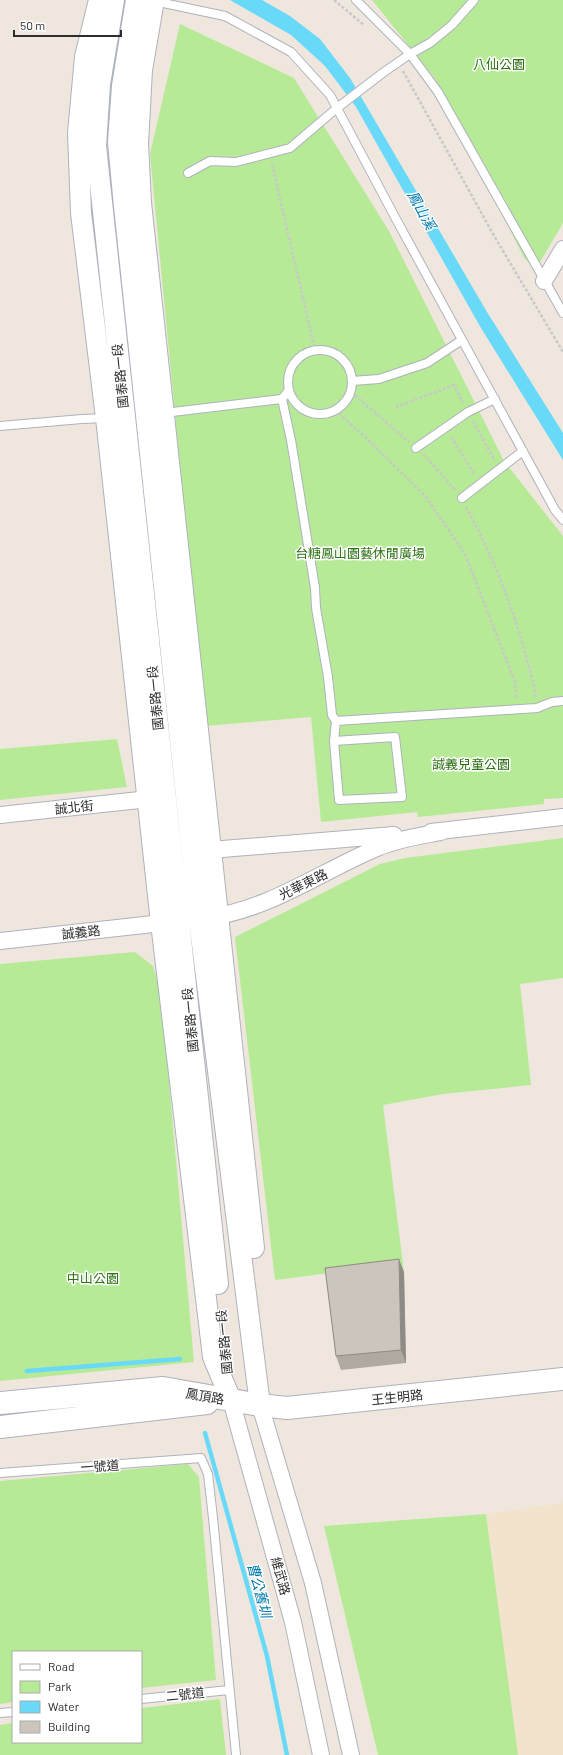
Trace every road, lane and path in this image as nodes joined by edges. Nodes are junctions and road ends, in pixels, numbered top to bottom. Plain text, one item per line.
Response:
1 (99, 0) edge
2 (114, 0) edge
3 (148, 0) edge
4 (334, 0) edge
5 (356, 0) edge
6 (474, 0) edge
7 (364, 26) dead end
8 (410, 54) junction
9 (398, 61) junction
10 (337, 108) junction
11 (270, 154) junction
12 (188, 173) dead end
13 (563, 249) edge
14 (544, 281) junction
15 (563, 313) edge
16 (462, 340) junction
17 (315, 350) junction
18 (563, 352) edge
19 (352, 381) junction
20 (288, 390) junction
21 (350, 391) junction
22 (282, 399) junction
23 (495, 399) junction
24 (334, 410) junction
25 (135, 416) junction
26 (0, 426) edge
27 (445, 428) junction
28 (416, 448) junction
29 (523, 451) junction
30 (480, 484) junction
31 (462, 498) junction
32 (563, 520) edge
33 (563, 701) edge
34 (537, 708) junction
35 (518, 710) junction
36 (336, 721) junction
37 (334, 741) junction
38 (149, 799) junction
39 (0, 815) edge
40 (563, 817) edge
41 (441, 832) junction
42 (210, 850) junction
43 (208, 918) junction
44 (170, 922) junction
45 (0, 940) edge
46 (563, 1379) edge
47 (230, 1400) junction
48 (0, 1403) edge
49 (260, 1405) junction
50 (0, 1427) edge
51 (0, 1474) edge
52 (229, 1690) junction
53 (142, 1699) edge
54 (12, 1712) edge
55 (0, 1713) edge
56 (236, 1755) edge
57 (321, 1755) edge
58 (351, 1755) edge

1 - 25 street, 國泰路一段
2 - 25 street, 國泰路一段
3 - 10 lane
3 - 25 street, 國泰路一段
4 - 7 path
5 - 8 lane
6 - 8 lane
8 - 9 lane
8 - 14 lane
9 - 10 lane
9 - 18 path
10 - 11 lane
10 - 16 lane
11 - 12 lane
11 - 17 path
13 - 14 street
14 - 15 lane
16 - 19 lane
16 - 23 lane
17 - 19 lane
17 - 20 lane
19 - 21 lane
20 - 22 lane
20 - 24 lane
21 - 24 lane
21 - 28 path
22 - 25 lane
22 - 36 lane
23 - 27 lane
23 - 29 lane
24 - 35 path
25 - 26 lane
25 - 38 street, 國泰路一段
25 - 42 street, 國泰路一段
25 - 43 street, 國泰路一段
25 - 44 street, 國泰路一段
27 - 28 lane
27 - 30 path
28 - 31 path
29 - 30 lane
29 - 32 lane
30 - 31 lane
31 - 34 path
33 - 34 lane
34 - 35 lane
35 - 36 lane
36 - 37 lane
37 - 37 lane
38 - 39 street, 誠北街
38 - 44 street, 國泰路一段
40 - 41 street, 光華東路
41 - 42 street, 光華東路
41 - 43 street, 光華東路
42 - 43 street, 國泰路一段
43 - 44 street, 光華東路
43 - 49 street, 國泰路一段
44 - 45 street, 誠義路
44 - 47 street, 國泰路一段
46 - 49 main road, 王生明路
47 - 48 main road, 鳳頂路
47 - 49 main road, 王生明路
47 - 50 main road, 鳳頂路
47 - 57 street, 維武路
49 - 58 street
51 - 52 lane, 一號道
52 - 53 lane, 二號道
52 - 56 lane
54 - 55 lane

